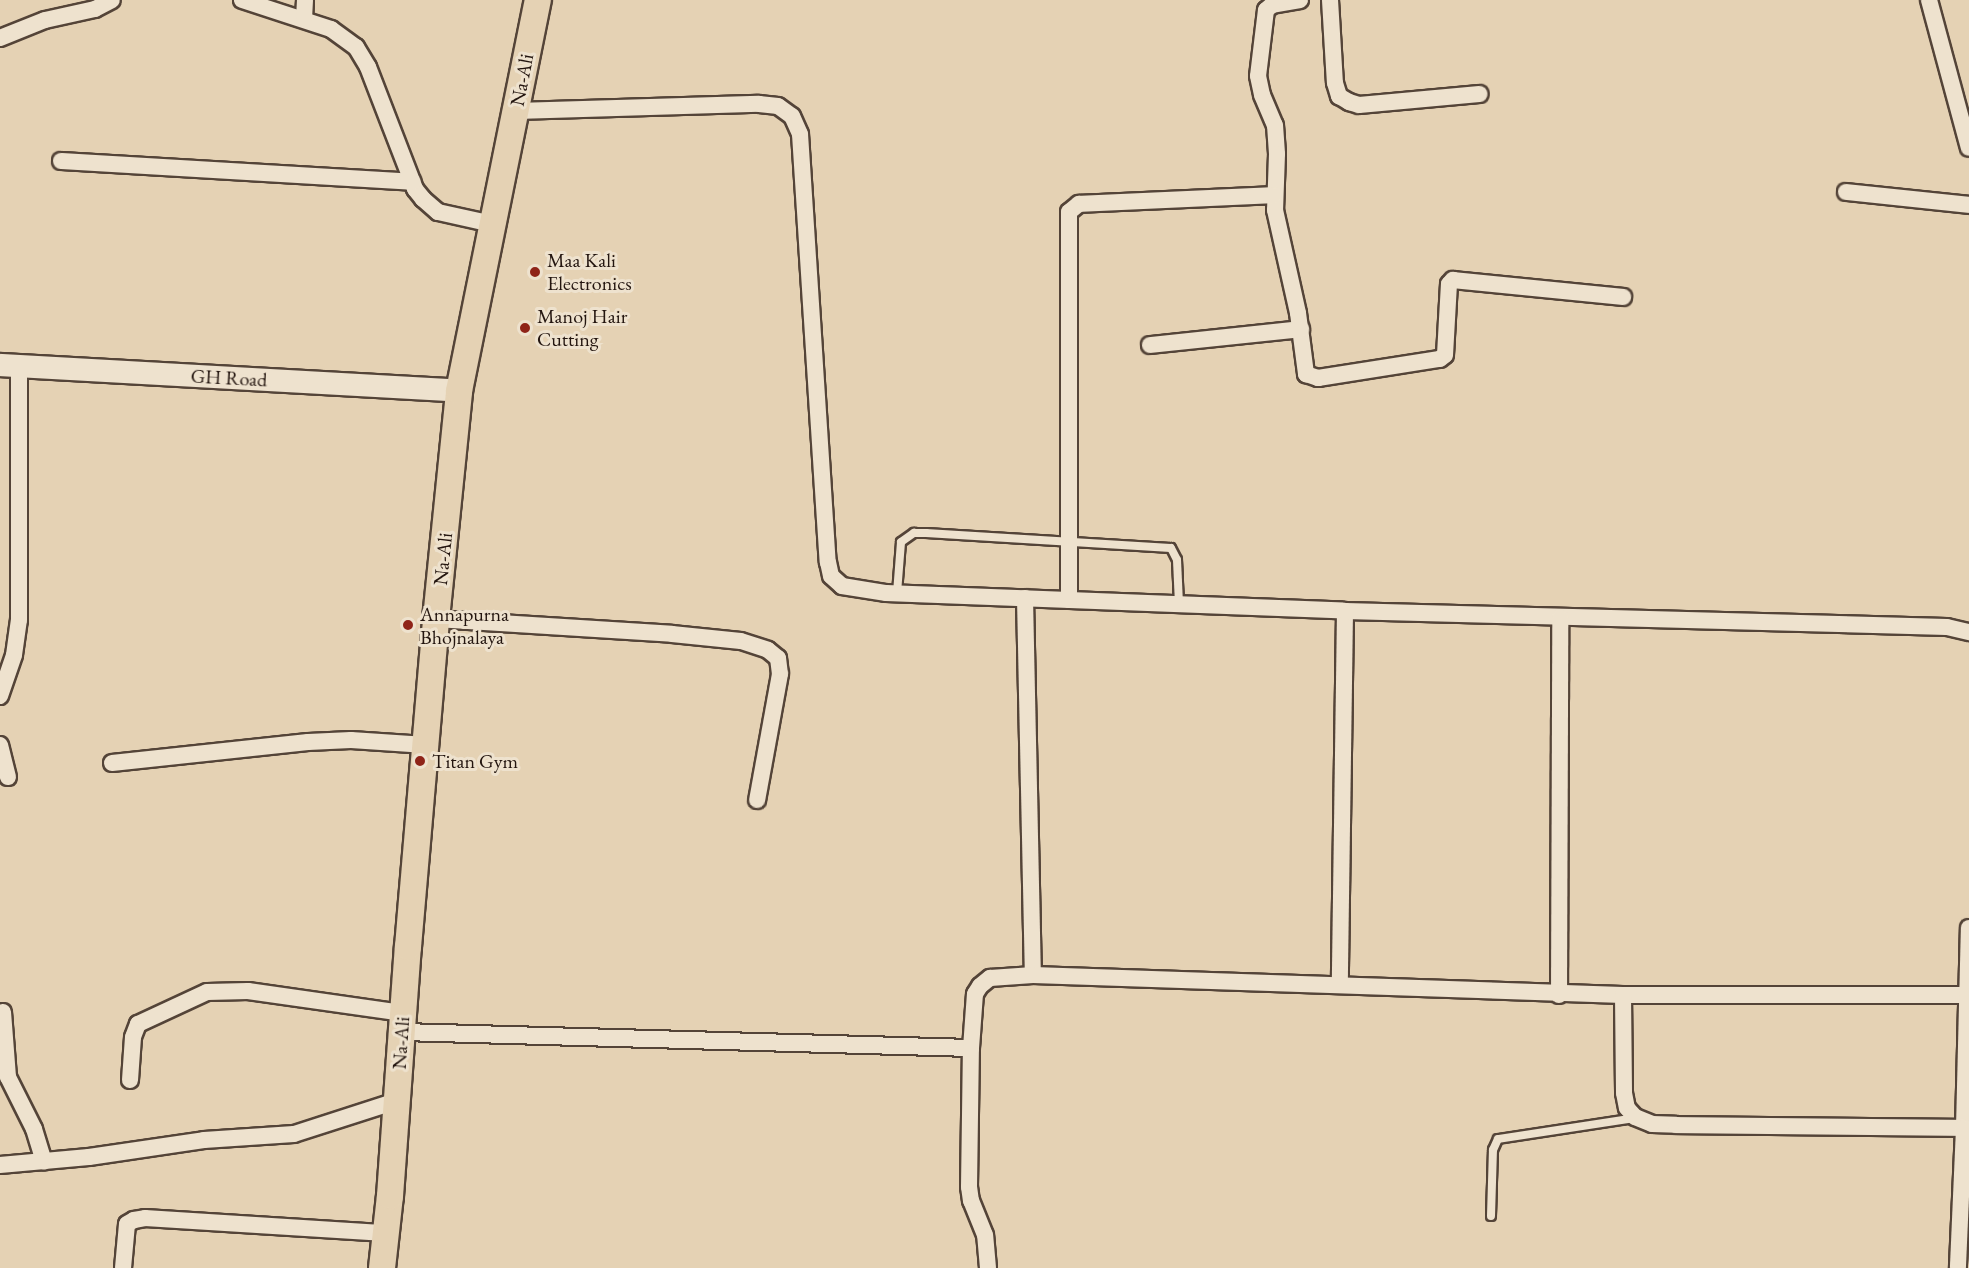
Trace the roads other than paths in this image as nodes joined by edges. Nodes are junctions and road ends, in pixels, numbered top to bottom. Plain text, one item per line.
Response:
1 (112, 0) edge
2 (242, 0) edge
3 (305, 0) edge
4 (538, 0) edge
5 (1300, 0) edge
6 (1330, 0) edge
7 (1929, 0) edge
8 (304, 19) junction
9 (0, 38) edge
10 (1480, 94) dead end
11 (516, 111) junction
12 (1969, 148) edge
13 (61, 161) dead end
14 (412, 182) junction
15 (1845, 192) dead end
16 (1274, 195) junction
17 (1969, 205) edge
18 (492, 224) junction
19 (1623, 297) dead end
20 (1301, 330) junction
21 (1150, 345) dead end
22 (10, 366) edge
23 (459, 391) junction
24 (1069, 541) junction
25 (897, 593) junction
26 (1025, 598) junction
27 (1069, 600) junction
28 (1179, 604) junction
29 (1345, 611) junction
30 (1560, 618) junction
31 (436, 619) junction
32 (1969, 632) edge
33 (0, 696) edge
34 (0, 745) edge
35 (426, 745) junction
36 (112, 763) dead end
37 (8, 777) dead end
38 (757, 800) dead end
39 (1969, 928) edge
40 (1033, 975) junction
41 (1968, 975) edge
42 (1340, 985) junction
43 (1559, 994) junction
44 (1623, 995) junction
45 (1967, 995) junction
46 (3, 1012) dead end
47 (402, 1022) junction
48 (971, 1048) junction
49 (130, 1080) dead end
50 (397, 1101) junction
51 (1635, 1118) junction
52 (1964, 1128) junction
53 (45, 1162) junction
54 (0, 1165) edge
55 (1491, 1215) dead end
56 (386, 1233) junction
57 (1961, 1263) edge
58 (123, 1268) edge
59 (382, 1268) edge
60 (988, 1268) edge

1 - 9 street
2 - 8 street
3 - 8 street
4 - 11 main road, Na-Ali
5 - 16 street
6 - 10 street
7 - 12 street
8 - 14 street
11 - 18 main road, Na-Ali
11 - 25 street
13 - 14 street
14 - 18 street
15 - 17 street
16 - 20 street
16 - 24 street
18 - 23 main road, Na-Ali
19 - 20 street
20 - 21 street
22 - 23 street, GH Road
22 - 33 street
23 - 31 main road, Na-Ali
24 - 25 lane
24 - 27 street
24 - 28 lane
25 - 26 street
26 - 27 street
26 - 40 street
27 - 28 street
28 - 29 street
29 - 30 street
29 - 42 street
30 - 32 street
30 - 43 street
31 - 35 main road, Na-Ali
31 - 38 street
34 - 37 street
35 - 36 street
35 - 47 main road, Na-Ali
39 - 41 street
40 - 42 street
40 - 48 street
41 - 45 street
42 - 43 street
43 - 44 street
44 - 45 street
44 - 51 street
45 - 52 street
46 - 53 street
47 - 48 street
47 - 49 street
47 - 50 main road, Na-Ali
48 - 60 street
50 - 53 street
50 - 56 main road, Na-Ali
51 - 52 street
51 - 55 lane
52 - 57 street
53 - 54 street
56 - 58 street
56 - 59 main road, Na-Ali

